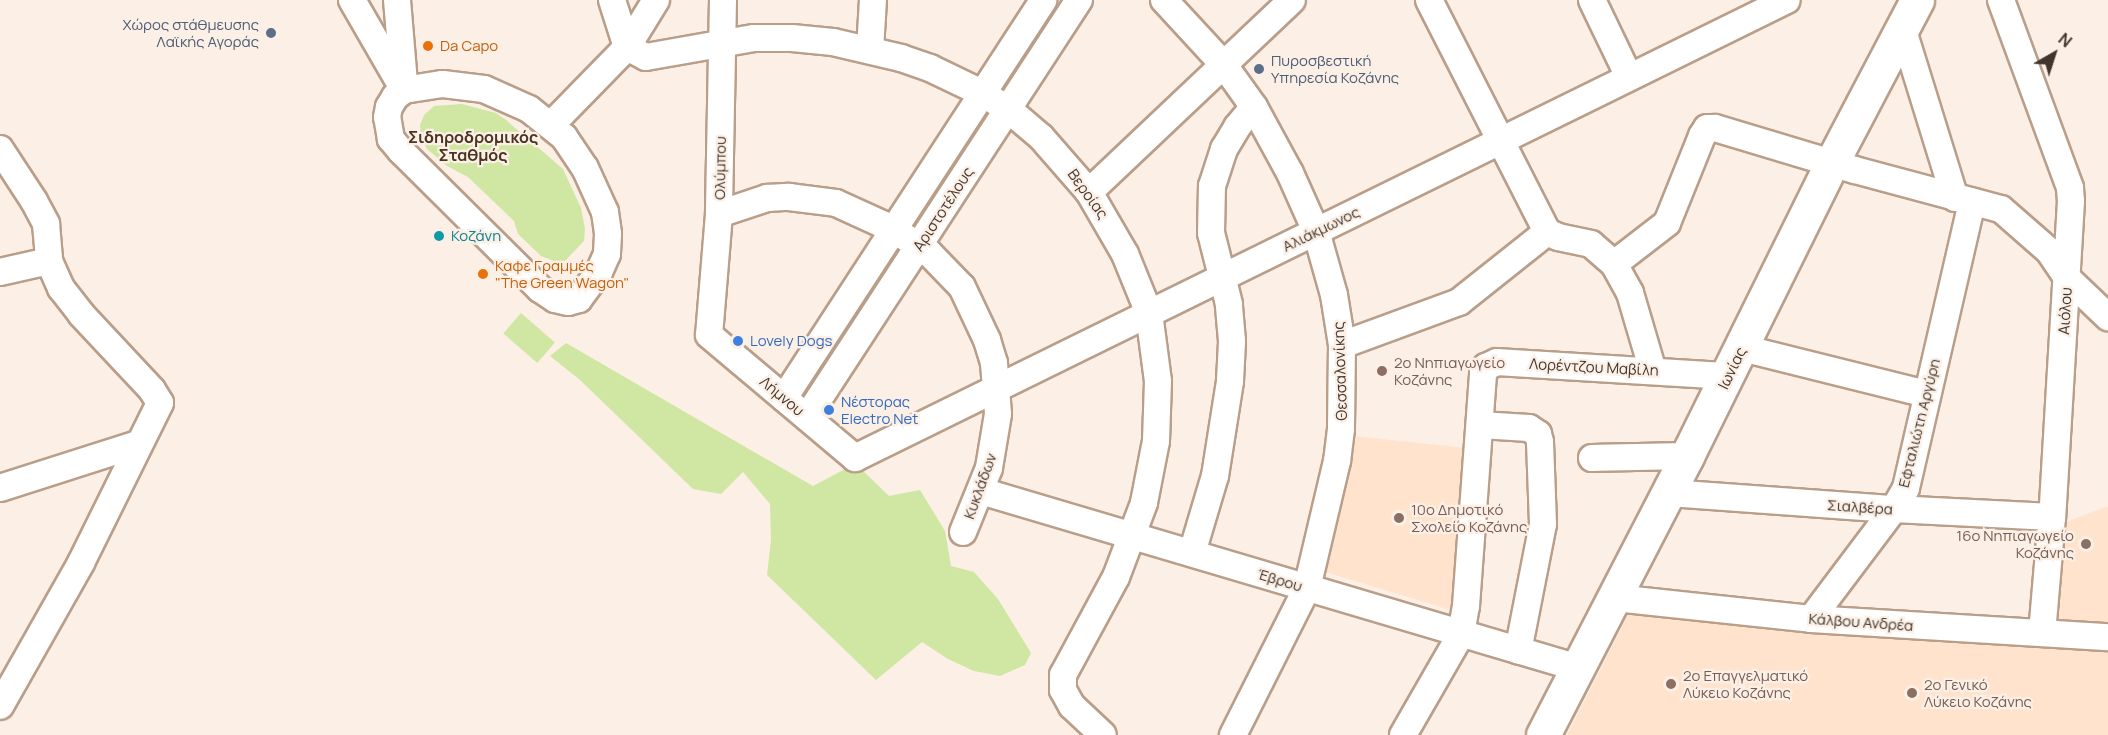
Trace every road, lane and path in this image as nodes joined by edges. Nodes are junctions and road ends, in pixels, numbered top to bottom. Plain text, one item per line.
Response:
1 (352, 0) edge
2 (418, 0) edge
3 (612, 0) edge
4 (656, 0) edge
5 (723, 0) edge
6 (873, 0) edge
7 (1042, 0) edge
8 (1078, 0) edge
9 (1164, 0) edge
10 (1292, 0) edge
11 (1429, 0) edge
12 (1592, 0) edge
13 (2001, 0) edge
14 (1774, 3) edge
15 (398, 9) edge
16 (1909, 14) edge
17 (723, 43) junction
18 (378, 44) junction
19 (627, 47) junction
20 (870, 50) junction
21 (1224, 64) junction
22 (1629, 77) junction
23 (404, 90) junction
24 (982, 93) junction
25 (1254, 107) junction
26 (1008, 108) junction
27 (551, 125) junction
28 (1500, 141) junction
29 (0, 149) edge
30 (1832, 162) junction
31 (1089, 192) junction
32 (1964, 200) junction
33 (719, 214) junction
34 (894, 229) junction
35 (1316, 231) junction
36 (1547, 232) junction
37 (918, 246) junction
38 (49, 261) junction
39 (1614, 264) junction
40 (0, 272) edge
41 (1223, 277) junction
42 (2067, 278) junction
43 (1149, 313) junction
44 (2108, 317) edge
45 (709, 335) joint
46 (1342, 345) junction
47 (1735, 362) junction
48 (1653, 370) junction
49 (997, 388) junction
50 (1927, 394) junction
51 (784, 398) junction
52 (807, 417) junction
53 (1480, 425) junction
54 (138, 444) junction
55 (1687, 456) junction
56 (1592, 458) dead end
57 (855, 459) joint
58 (0, 488) edge
59 (981, 491) junction
60 (1669, 493) junction
61 (1894, 509) junction
62 (2052, 517) junction
63 (963, 532) dead end
64 (1133, 536) junction
65 (1192, 554) junction
66 (1306, 588) junction
67 (1615, 598) junction
68 (1810, 619) junction
69 (2042, 633) junction
70 (1461, 634) junction
71 (2108, 637) edge
72 (1518, 651) junction
73 (1578, 668) junction
74 (0, 706) edge
75 (1102, 735) edge
76 (1233, 735) edge
77 (1403, 735) edge
78 (1543, 735) edge

1 - 18 street
2 - 15 street
3 - 19 street
4 - 19 street
5 - 17 street, Ολύμπου
6 - 20 street
7 - 24 street, Αριστοτέλους
8 - 26 street, Αριστοτέλους
9 - 21 street, Θεσσαλονίκης
10 - 21 street
11 - 28 street
12 - 22 street
13 - 42 street, Αιόλου
14 - 22 street, Αλιάκμωνος
15 - 18 street
15 - 23 street
16 - 30 main road, Ιωνίας
16 - 32 street
17 - 19 street, Βεροίας
17 - 20 street, Βεροίας
17 - 33 street, Ολύμπου
18 - 23 street
19 - 27 street
20 - 24 street, Βεροίας
21 - 25 street, Θεσσαλονίκης
21 - 31 street
22 - 28 street, Αλιάκμωνος
23 - 27 street
23 - 27 street
24 - 26 street, Βεροίας
24 - 34 street, Αριστοτέλους
25 - 35 street, Θεσσαλονίκης
25 - 41 street
26 - 31 street, Βεροίας
26 - 37 street, Αριστοτέλους
28 - 35 street, Αλιάκμωνος
28 - 36 street
29 - 38 street
30 - 32 street
30 - 39 street
30 - 47 main road, Ιωνίας
31 - 43 street, Βεροίας
32 - 42 street
32 - 50 street, Εφταλιώτη Αργύρη
33 - 34 street, Κυκλάδων
33 - 45 street, Ολύμπου
34 - 37 street, Κυκλάδων
34 - 51 street, Αριστοτέλους
35 - 41 street, Αλιάκμωνος
35 - 46 street, Θεσσαλονίκης
36 - 39 street
36 - 46 street
37 - 49 street, Κυκλάδων
37 - 52 street, Αριστοτέλους
38 - 40 street
38 - 54 street
39 - 48 street
41 - 43 street, Αλιάκμωνος
41 - 65 street
42 - 44 street
42 - 62 street, Αιόλου
43 - 49 street, Αλιάκμωνος
43 - 64 street, Βεροίας
45 - 51 street, Λήμνου
46 - 66 street, Θεσσαλονίκης
47 - 48 street, Λορέντζου Μαβίλη
47 - 50 street, Λορέντζου Μαβίλη
47 - 55 main road, Ιωνίας
48 - 53 street, Λορέντζου Μαβίλη
49 - 57 street, Αλιάκμωνος
49 - 59 street, Κυκλάδων
50 - 61 street, Εφταλιώτη Αργύρη
51 - 52 street, Λήμνου
52 - 57 street, Λήμνου
53 - 70 street, Λορέντζου Μαβίλη
53 - 72 street
54 - 58 street
54 - 74 street
55 - 56 street
55 - 60 main road, Ιωνίας
59 - 63 street, Κυκλάδων
59 - 64 street, Έβρου
60 - 61 street, Σιαλβέρα
60 - 67 main road, Ιωνίας
61 - 62 street, Σιαλβέρα
61 - 68 street, Εφταλιώτη Αργύρη
62 - 69 street, Αιόλου
64 - 65 street, Έβρου
64 - 75 street, Βεροίας
65 - 66 street, Έβρου
66 - 70 street, Έβρου
66 - 76 street, Θεσσαλονίκης
67 - 68 street, Κάλβου Ανδρέα
67 - 73 main road, Ιωνίας
68 - 69 street, Κάλβου Ανδρέα
69 - 71 street, Κάλβου Ανδρέα
70 - 72 street, Έβρου
70 - 77 street, Λορέντζου Μαβίλη
72 - 73 street, Έβρου
73 - 78 main road, Ιωνίας

